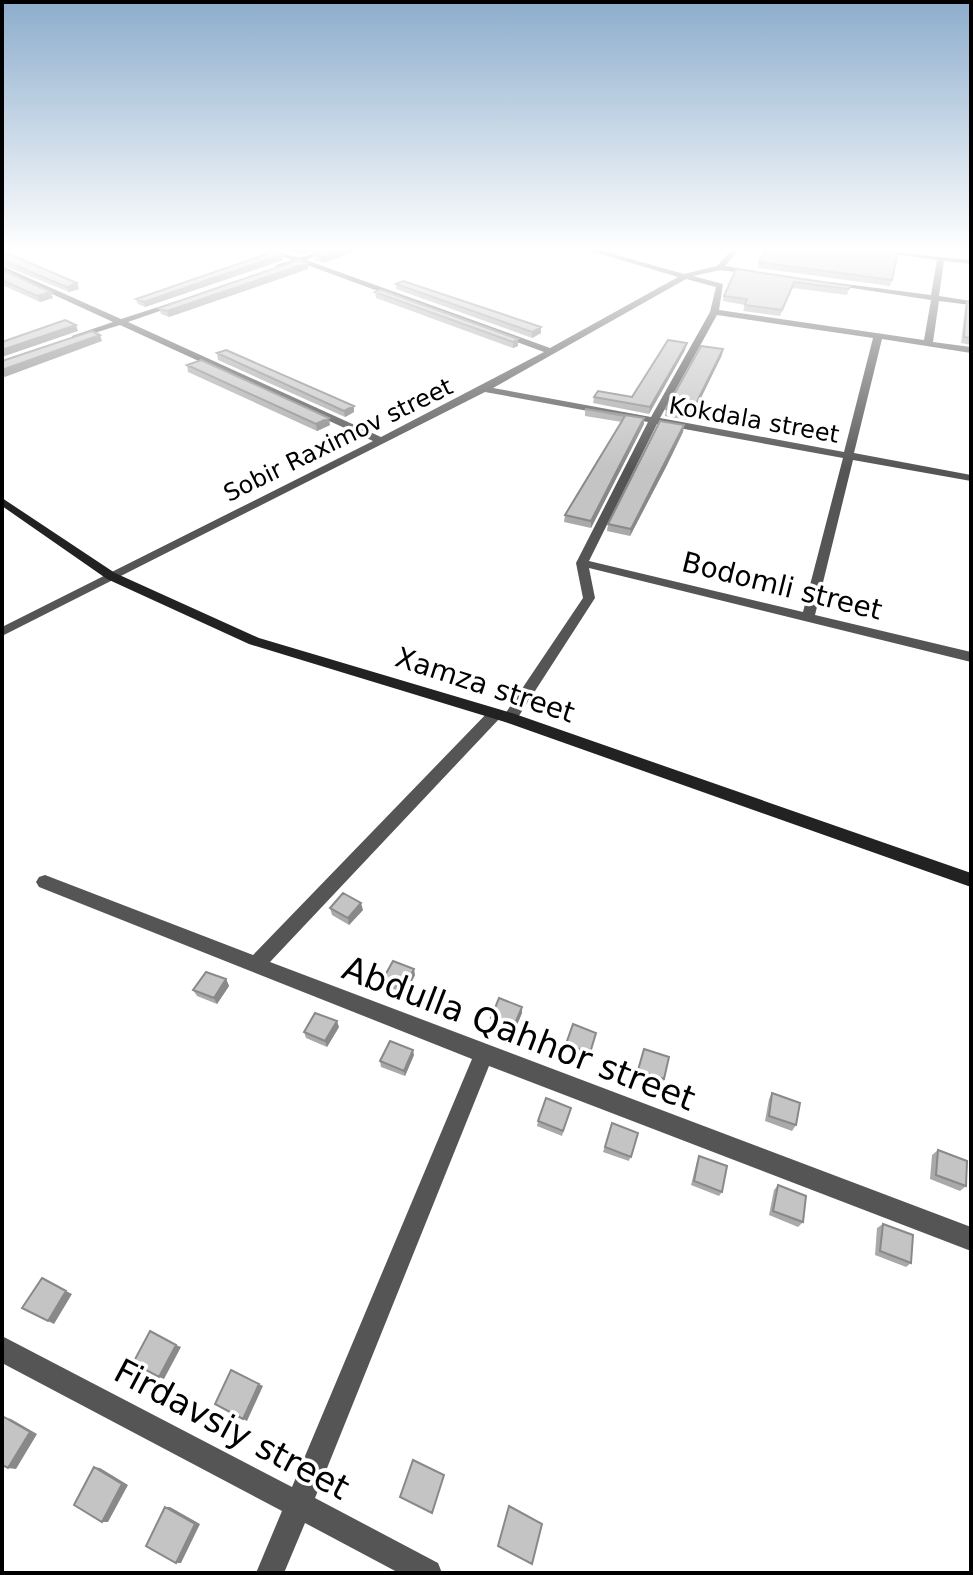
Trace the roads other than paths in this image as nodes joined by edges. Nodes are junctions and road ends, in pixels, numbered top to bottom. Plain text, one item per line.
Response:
1 (120, 322) edge
2 (122, 322) edge
3 (473, 322) edge
4 (601, 322) edge
5 (708, 322) edge
6 (783, 322) edge
7 (931, 322) edge
8 (878, 337) junction
9 (62, 343) edge
10 (928, 344) junction
11 (971, 350) edge
12 (550, 351) junction
13 (484, 389) junction
14 (653, 422) junction
15 (380, 440) junction
16 (847, 458) junction
17 (971, 478) edge
18 (2, 501) edge
19 (582, 563) junction
20 (111, 576) junction
21 (808, 617) junction
22 (2, 632) edge
23 (971, 657) edge
24 (502, 716) junction
25 (971, 880) edge
26 (45, 882) dead end
27 (255, 965) junction
28 (484, 1054) junction
29 (971, 1239) edge
30 (2, 1349) edge
31 (298, 1504) junction
32 (270, 1573) edge
33 (428, 1573) edge

1 - 9 street
2 - 15 street
3 - 12 street
4 - 12 street, Sobir Raximov street
5 - 14 street
6 - 8 street
7 - 10 street
8 - 10 street
8 - 16 street
10 - 11 street
12 - 13 street, Sobir Raximov street
13 - 14 street, Kokdala street
13 - 15 street, Sobir Raximov street
14 - 16 street, Kokdala street
14 - 19 street
15 - 20 street, Sobir Raximov street
16 - 17 street, Kokdala street
16 - 21 street
18 - 20 main road, Xamza street
19 - 21 street, Bodomli street
19 - 24 street
20 - 22 street, Sobir Raximov street
20 - 24 main road, Xamza street
21 - 23 street, Bodomli street
24 - 25 main road, Xamza street
24 - 27 street
26 - 27 street, Abdulla Qahhor street
27 - 28 street, Abdulla Qahhor street
28 - 29 street, Abdulla Qahhor street
28 - 31 street
30 - 31 street, Firdavsiy street
31 - 32 street
31 - 33 street, Firdavsiy street

